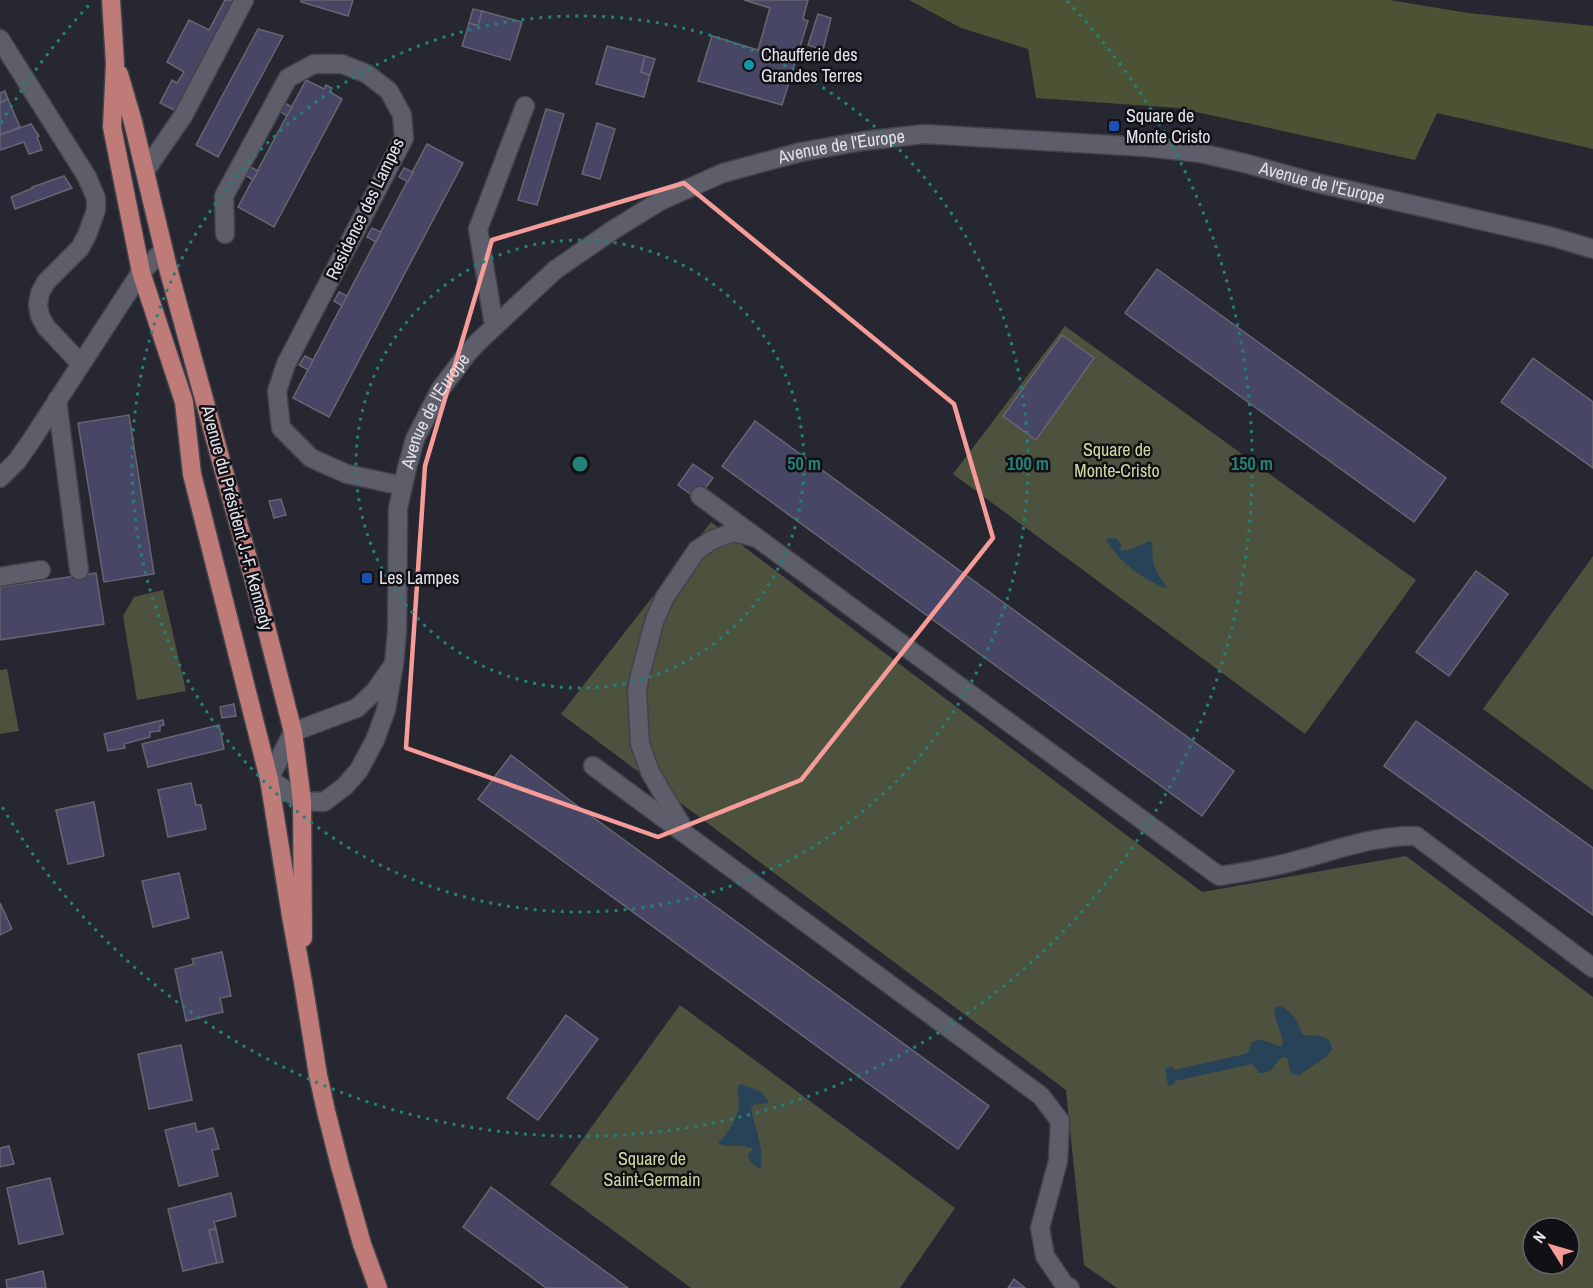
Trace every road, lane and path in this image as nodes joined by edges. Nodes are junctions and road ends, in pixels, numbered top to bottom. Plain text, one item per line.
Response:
1 (111, 0) edge
2 (244, 0) edge
3 (0, 39) edge
4 (115, 63) junction
5 (525, 106) dead end
6 (145, 171) junction
7 (225, 234) dead end
8 (1593, 249) edge
9 (164, 251) junction
10 (141, 272) junction
11 (494, 325) junction
12 (81, 364) junction
13 (54, 405) junction
14 (0, 477) edge
15 (403, 486) junction
16 (700, 496) dead end
17 (756, 538) junction
18 (41, 570) dead end
19 (79, 570) dead end
20 (0, 577) edge
21 (394, 664) junction
22 (293, 732) junction
23 (593, 766) dead end
24 (269, 779) junction
25 (302, 801) junction
26 (688, 836) junction
27 (1593, 968) edge
28 (303, 982) junction
29 (378, 1288) edge
30 (1070, 1288) edge

1 - 4 main road, Avenue du Président J.-F. Kennedy
2 - 6 street
3 - 12 street
4 - 6 main road, Avenue du Président J.-F. Kennedy
4 - 10 main road, Avenue du Président J.-F. Kennedy
5 - 11 street
6 - 9 main road, Avenue du Président J.-F. Kennedy
7 - 15 street, Residence des Lampes
8 - 11 street, Avenue de l'Europe
9 - 10 street
9 - 22 main road, Avenue du Président J.-F. Kennedy
10 - 12 street
10 - 24 main road, Avenue du Président J.-F. Kennedy
11 - 15 street, Avenue de l'Europe
12 - 13 street
13 - 14 street
13 - 19 street
15 - 21 street, Avenue de l'Europe
16 - 17 street
17 - 26 street
17 - 27 street
18 - 20 street
21 - 22 street, Avenue de l'Europe
21 - 25 street, Avenue de l'Europe
22 - 24 street
22 - 25 main road, Avenue du Président J.-F. Kennedy
23 - 26 street
24 - 25 street
24 - 28 main road, Avenue du Président J.-F. Kennedy
25 - 28 main road, Avenue du Président J.-F. Kennedy
26 - 30 street
28 - 29 main road, Avenue du Président J.-F. Kennedy

